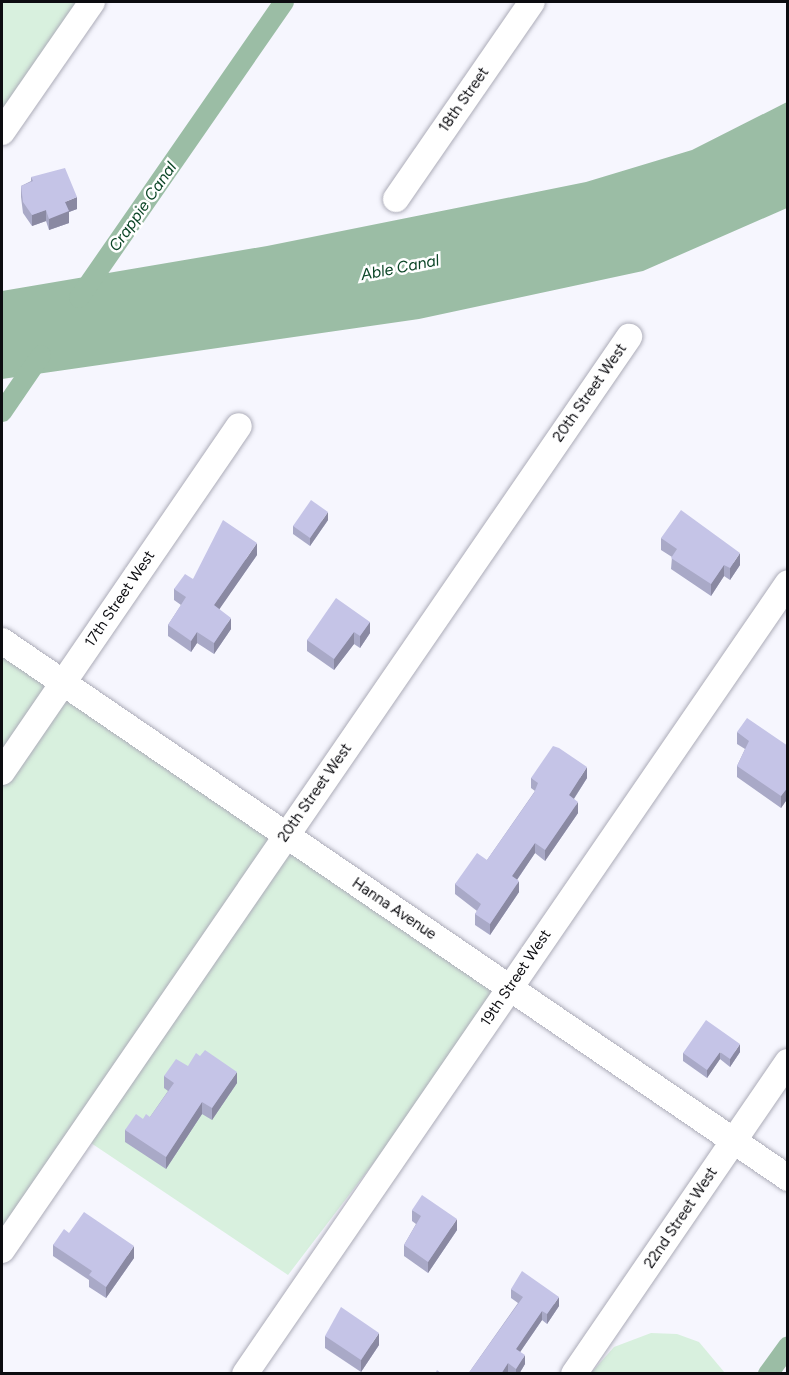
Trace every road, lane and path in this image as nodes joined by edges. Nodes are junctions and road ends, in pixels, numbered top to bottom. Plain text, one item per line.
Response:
1 (92, 2) edge
2 (531, 2) edge
3 (2, 132) edge
4 (396, 199) dead end
5 (629, 337) dead end
6 (239, 426) dead end
7 (788, 583) edge
8 (2, 640) edge
9 (62, 683) junction
10 (2, 772) edge
11 (286, 835) junction
12 (509, 988) junction
13 (788, 1062) edge
14 (734, 1140) junction
15 (788, 1178) edge
16 (2, 1250) edge
17 (245, 1374) edge
18 (574, 1374) edge

1 - 3 street
2 - 4 street, 18th Street
5 - 11 street, 20th Street West
6 - 9 street, 17th Street West
7 - 12 street, 19th Street West
8 - 9 street, Hanna Avenue
9 - 10 street, 17th Street West
9 - 11 street, Hanna Avenue
11 - 12 street, Hanna Avenue
11 - 16 street, 20th Street West
12 - 14 street, Hanna Avenue
12 - 17 street, 19th Street West
13 - 14 street, 22nd Street West
14 - 15 street, Hanna Avenue
14 - 18 street, 22nd Street West

